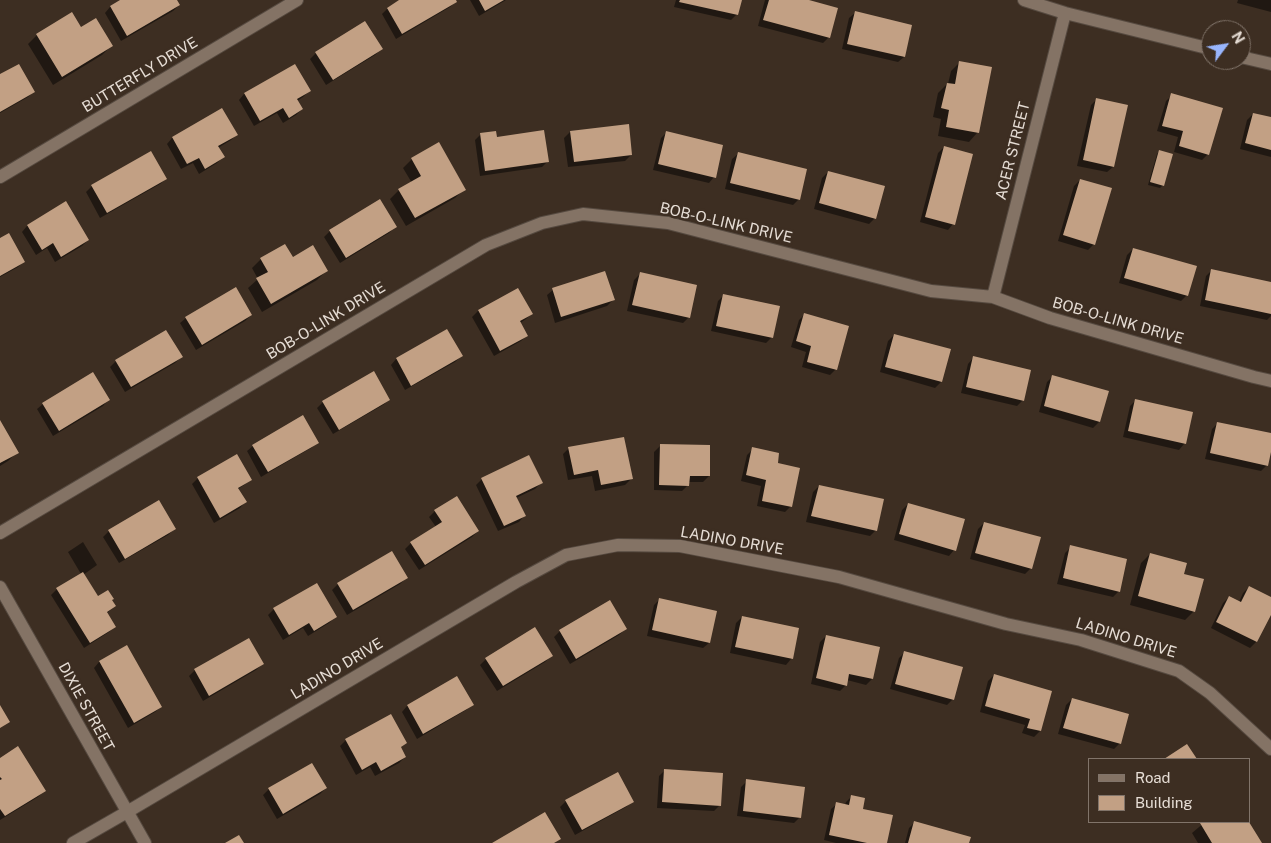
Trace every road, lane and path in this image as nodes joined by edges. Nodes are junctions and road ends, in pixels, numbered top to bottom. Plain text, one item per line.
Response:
1 (296, 0) edge
2 (1024, 0) edge
3 (1065, 13) junction
4 (1201, 47) edge
5 (1251, 59) edge
6 (1271, 64) edge
7 (0, 177) edge
8 (993, 297) junction
9 (1271, 381) edge
10 (0, 533) edge
11 (0, 587) edge
12 (1271, 749) edge
13 (127, 812) junction
14 (73, 843) edge
15 (145, 843) edge

1 - 7 street, BUTTERFLY DRIVE
2 - 3 street
3 - 4 street
3 - 8 street, ACER STREET
5 - 6 street
8 - 9 street, BOB-O-LINK DRIVE
8 - 10 street, BOB-O-LINK DRIVE
11 - 13 street, DIXIE STREET
12 - 13 street, LADINO DRIVE
13 - 14 street, LADINO DRIVE
13 - 15 street, DIXIE STREET

